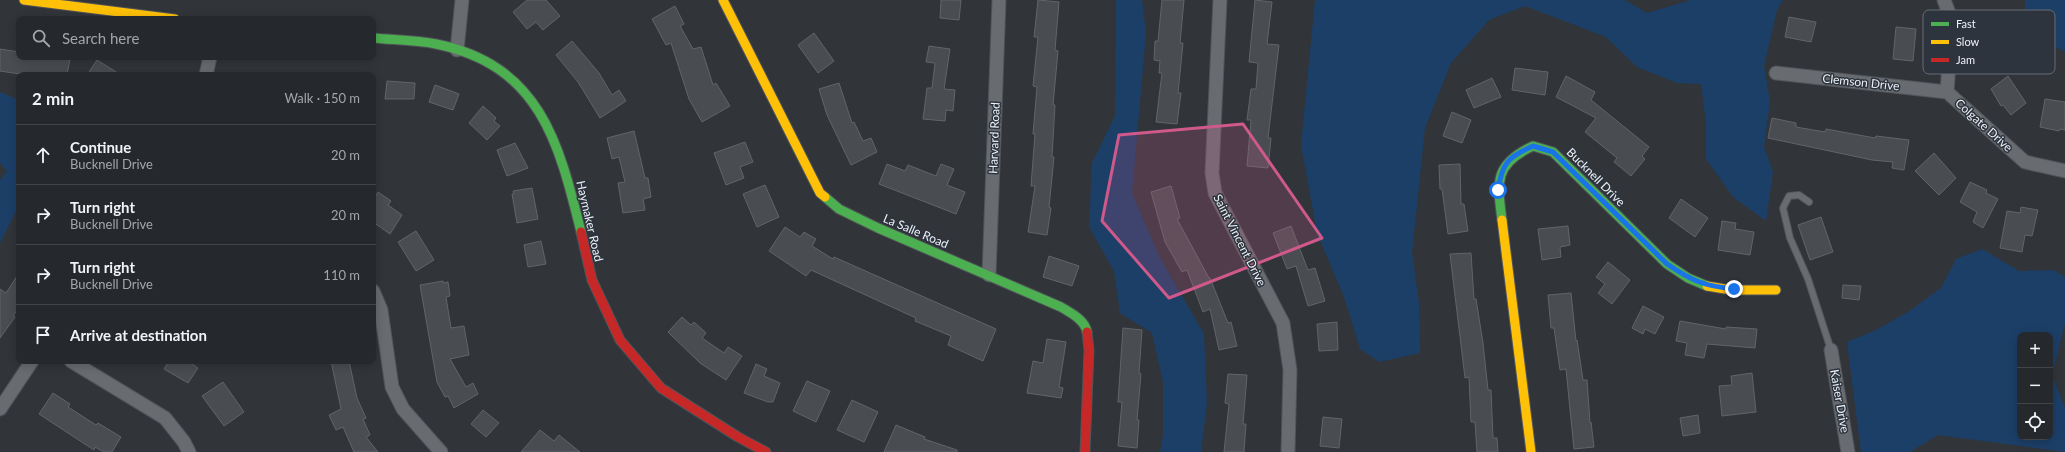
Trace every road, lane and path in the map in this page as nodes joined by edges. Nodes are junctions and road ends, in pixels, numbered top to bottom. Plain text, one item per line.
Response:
1 (24, 0) edge
2 (462, 0) edge
3 (723, 0) edge
4 (1000, 0) edge
5 (1220, 0) edge
6 (1944, 0) edge
7 (1948, 10) edge
8 (151, 16) edge
9 (376, 38) edge
10 (457, 50) junction
11 (209, 60) edge
12 (207, 72) edge
13 (1776, 73) dead end
14 (1948, 74) edge
15 (1947, 92) junction
16 (2065, 171) edge
17 (1809, 202) dead end
18 (989, 275) junction
19 (1776, 290) dead end
20 (376, 299) edge
21 (1831, 350) joint
22 (30, 364) edge
23 (76, 364) edge
24 (0, 409) edge
25 (189, 452) edge
26 (441, 452) edge
27 (766, 452) edge
28 (1085, 452) edge
29 (1288, 452) edge
30 (1531, 452) edge
31 (1848, 452) edge

1 - 8 street
2 - 10 street
3 - 18 street, La Salle Road
4 - 18 street, Harvard Road
5 - 29 street, Saint Vincent Drive
6 - 7 street, Colgate Drive
9 - 10 street, Haymaker Road
10 - 27 street, Haymaker Road
11 - 12 street
13 - 15 street, Clemson Drive
14 - 15 street, Colgate Drive
15 - 16 street, Colgate Drive
17 - 21 lane
18 - 28 street, La Salle Road
19 - 30 street, Bucknell Drive
20 - 26 street
21 - 31 street, Kaiser Drive
22 - 24 street
23 - 25 street

